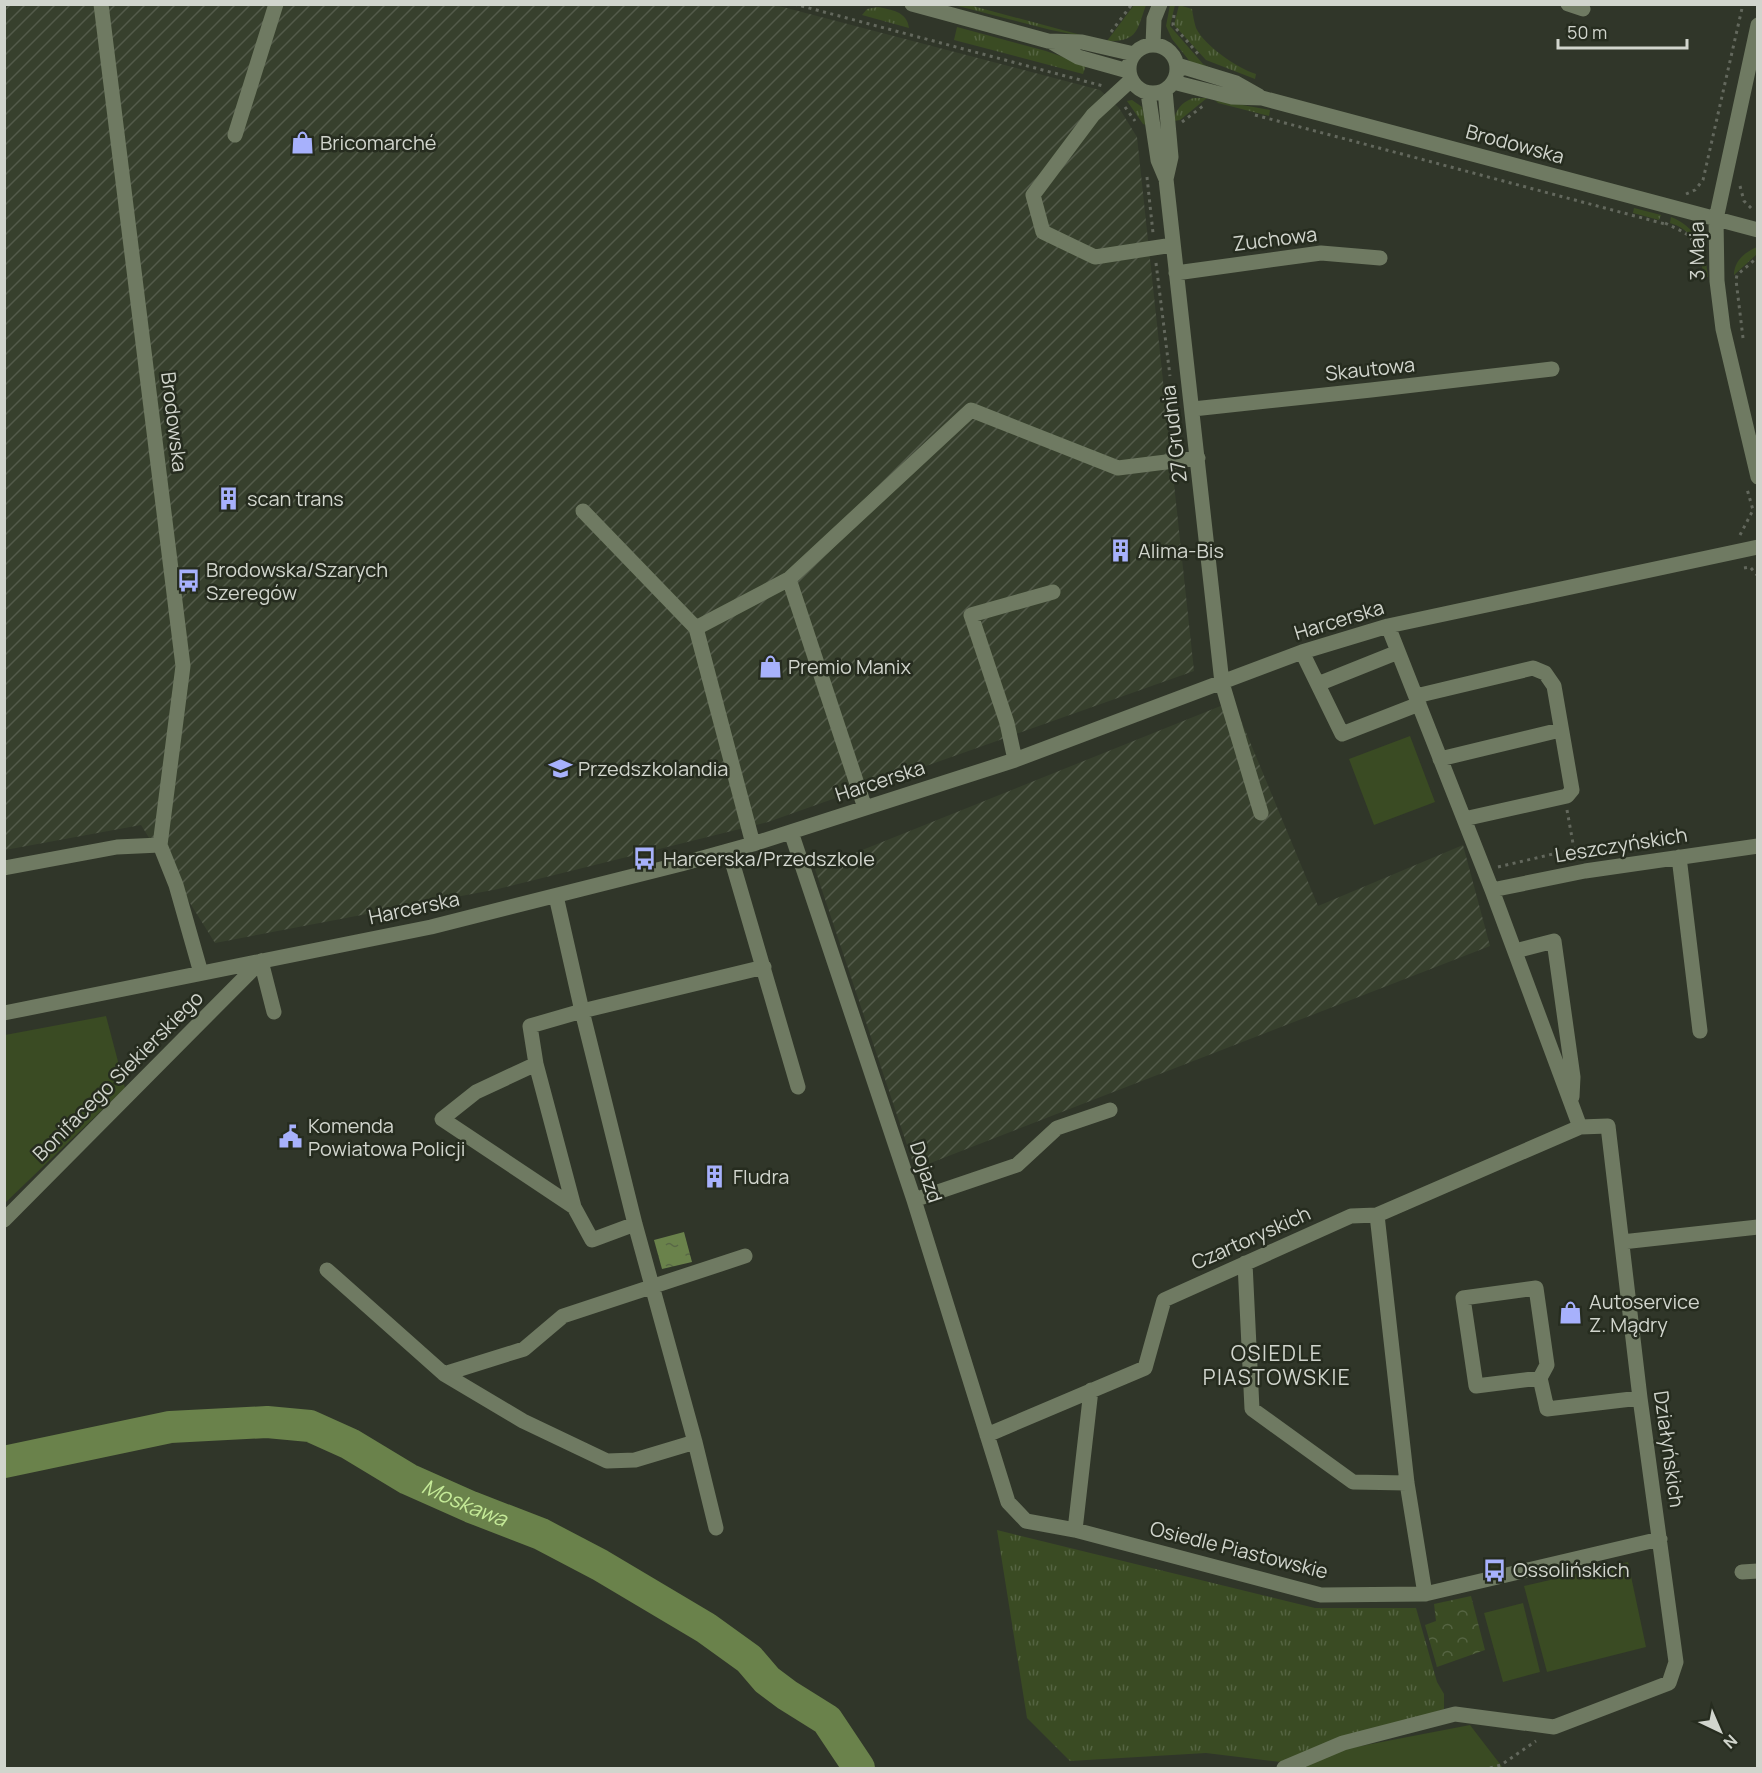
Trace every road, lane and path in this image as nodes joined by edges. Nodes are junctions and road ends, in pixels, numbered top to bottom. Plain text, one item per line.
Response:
1 (101, 4) edge
2 (276, 4) edge
3 (794, 4) edge
4 (912, 4) edge
5 (1132, 4) edge
6 (1160, 4) edge
7 (1568, 4) edge
8 (1743, 4) edge
9 (1583, 9) dead end
10 (1175, 12) dead end
11 (1758, 26) edge
12 (1106, 39) dead end
13 (1048, 41) junction
14 (1153, 45) junction
15 (1134, 54) junction
16 (1205, 62) dead end
17 (1177, 65) junction
18 (1129, 76) junction
19 (1169, 86) junction
20 (1148, 93) junction
21 (1114, 96) junction
22 (1262, 98) junction
23 (1209, 104) dead end
24 (1252, 114) dead end
25 (1136, 122) dead end
26 (1178, 126) dead end
27 (235, 135) dead end
28 (1145, 166) dead end
29 (1166, 179) junction
30 (1741, 180) dead end
31 (1680, 196) dead end
32 (1758, 213) edge
33 (1666, 216) dead end
34 (1716, 219) junction
35 (1665, 224) junction
36 (1758, 230) edge
37 (1173, 245) junction
38 (1155, 248) junction
39 (1758, 257) edge
40 (1380, 258) dead end
41 (1701, 271) dead end
42 (1176, 273) junction
43 (1744, 342) dead end
44 (1552, 369) dead end
45 (1170, 379) dead end
46 (1192, 409) junction
47 (1198, 458) junction
48 (1758, 477) edge
49 (1753, 510) dead end
50 (583, 511) dead end
51 (1732, 536) dead end
52 (1758, 548) edge
53 (1740, 569) dead end
54 (1758, 576) edge
55 (789, 579) junction
56 (1053, 592) dead end
57 (1388, 626) junction
58 (696, 628) junction
59 (1302, 652) junction
60 (1398, 652) junction
61 (1222, 683) junction
62 (1318, 684) junction
63 (1418, 700) junction
64 (1560, 730) junction
65 (1440, 759) junction
66 (1015, 760) junction
67 (1564, 797) junction
68 (865, 808) junction
69 (1261, 813) dead end
70 (1464, 819) junction
71 (790, 832) junction
72 (160, 844) junction
73 (753, 844) junction
74 (1758, 846) edge
75 (1574, 849) junction
76 (729, 851) junction
77 (1579, 854) dead end
78 (1679, 857) junction
79 (4, 868) edge
80 (1484, 870) junction
81 (1492, 890) junction
82 (556, 896) junction
83 (1515, 951) junction
84 (261, 961) junction
85 (764, 967) junction
86 (201, 973) junction
87 (582, 1011) junction
88 (274, 1012) dead end
89 (4, 1013) edge
90 (1700, 1031) dead end
91 (536, 1064) junction
92 (798, 1087) dead end
93 (1571, 1104) junction
94 (1110, 1110) dead end
95 (1580, 1127) junction
96 (914, 1200) junction
97 (574, 1207) junction
98 (1377, 1215) junction
99 (4, 1220) edge
100 (635, 1224) junction
101 (1758, 1227) edge
102 (1622, 1242) junction
103 (746, 1256) dead end
104 (1245, 1263) junction
105 (327, 1270) dead end
106 (652, 1287) junction
107 (444, 1374) junction
108 (1540, 1378) junction
109 (1090, 1390) junction
110 (1640, 1398) junction
111 (987, 1435) junction
112 (696, 1442) junction
113 (1407, 1483) junction
114 (1026, 1521) joint
115 (716, 1528) dead end
116 (1075, 1530) junction
117 (1660, 1539) junction
118 (1425, 1594) junction
119 (1554, 1727) junction
120 (1284, 1768) edge
121 (1490, 1768) edge

1 - 72 street, Brodowska
2 - 27 street
3 - 21 path
4 - 13 street
5 - 12 path
6 - 14 street
7 - 9 street
8 - 31 path
10 - 16 path
11 - 34 street, 3 Maja
13 - 15 street
13 - 18 street
14 - 15 street
14 - 17 street
15 - 18 street
17 - 19 street
17 - 22 street, Brodowska
18 - 20 street
18 - 21 street
19 - 20 street
19 - 22 street, Brodowska
19 - 29 street, 27 Grudnia
20 - 29 street, 27 Grudnia
21 - 25 path
21 - 38 street
22 - 34 street, Brodowska
23 - 26 path
24 - 35 path
28 - 38 path
29 - 37 street, 27 Grudnia
30 - 32 path
33 - 35 path
34 - 36 street, Brodowska
34 - 48 street, 3 Maja
35 - 41 path
37 - 38 street
37 - 42 street, 27 Grudnia
38 - 45 path
39 - 43 path
40 - 42 street, Zuchowa
42 - 46 street, 27 Grudnia
44 - 46 street, Skautowa
46 - 47 street, 27 Grudnia
47 - 55 street
47 - 61 street, 27 Grudnia
49 - 51 path
50 - 58 street
52 - 57 street, Harcerska
53 - 54 path
55 - 58 street
55 - 68 street
56 - 66 street
57 - 59 street, Harcerska
57 - 60 street
58 - 73 street
59 - 61 street, Harcerska
59 - 62 street
60 - 62 street
60 - 63 street
61 - 66 street, Harcerska
61 - 69 street, 27 Grudnia
62 - 63 street
63 - 64 street
63 - 65 street
64 - 65 street
64 - 67 street
65 - 70 street
66 - 68 street, Harcerska
67 - 70 street
67 - 75 path
68 - 71 street, Harcerska
70 - 80 street
71 - 73 street, Harcerska
71 - 96 street, Dojazd
72 - 79 street
72 - 86 street
73 - 76 street, Harcerska
74 - 78 street, Leszczyńskich
75 - 77 path
75 - 80 path
76 - 82 street, Harcerska
76 - 85 street
78 - 81 street, Leszczyńskich
78 - 90 street
80 - 81 street
81 - 83 street
82 - 84 street, Harcerska
82 - 87 street
83 - 93 street
83 - 93 street
84 - 86 street, Harcerska
84 - 88 street
84 - 99 street, Bonifacego Siekierskiego
85 - 87 street
85 - 92 street
86 - 89 street, Harcerska
87 - 91 street
87 - 100 street
91 - 97 street
91 - 97 street
93 - 95 street
94 - 96 street
95 - 98 street, Czartoryskich
95 - 102 street, Działyńskich
96 - 111 street, Dojazd
97 - 100 street
98 - 104 street, Czartoryskich
98 - 113 street
100 - 106 street
101 - 102 street
102 - 110 street, Działyńskich
103 - 106 street
104 - 109 street, Czartoryskich
104 - 113 street
105 - 107 street
106 - 107 street
106 - 112 street
107 - 112 street
108 - 108 street
108 - 110 street
109 - 111 street, Czartoryskich
109 - 116 street
110 - 117 street, Działyńskich
111 - 114 street, Dojazd
112 - 115 street
113 - 118 street
114 - 116 street, Osiedle Piastowskie
116 - 118 street, Osiedle Piastowskie
117 - 118 street
117 - 119 street, Działyńskich
119 - 120 street
119 - 121 path

